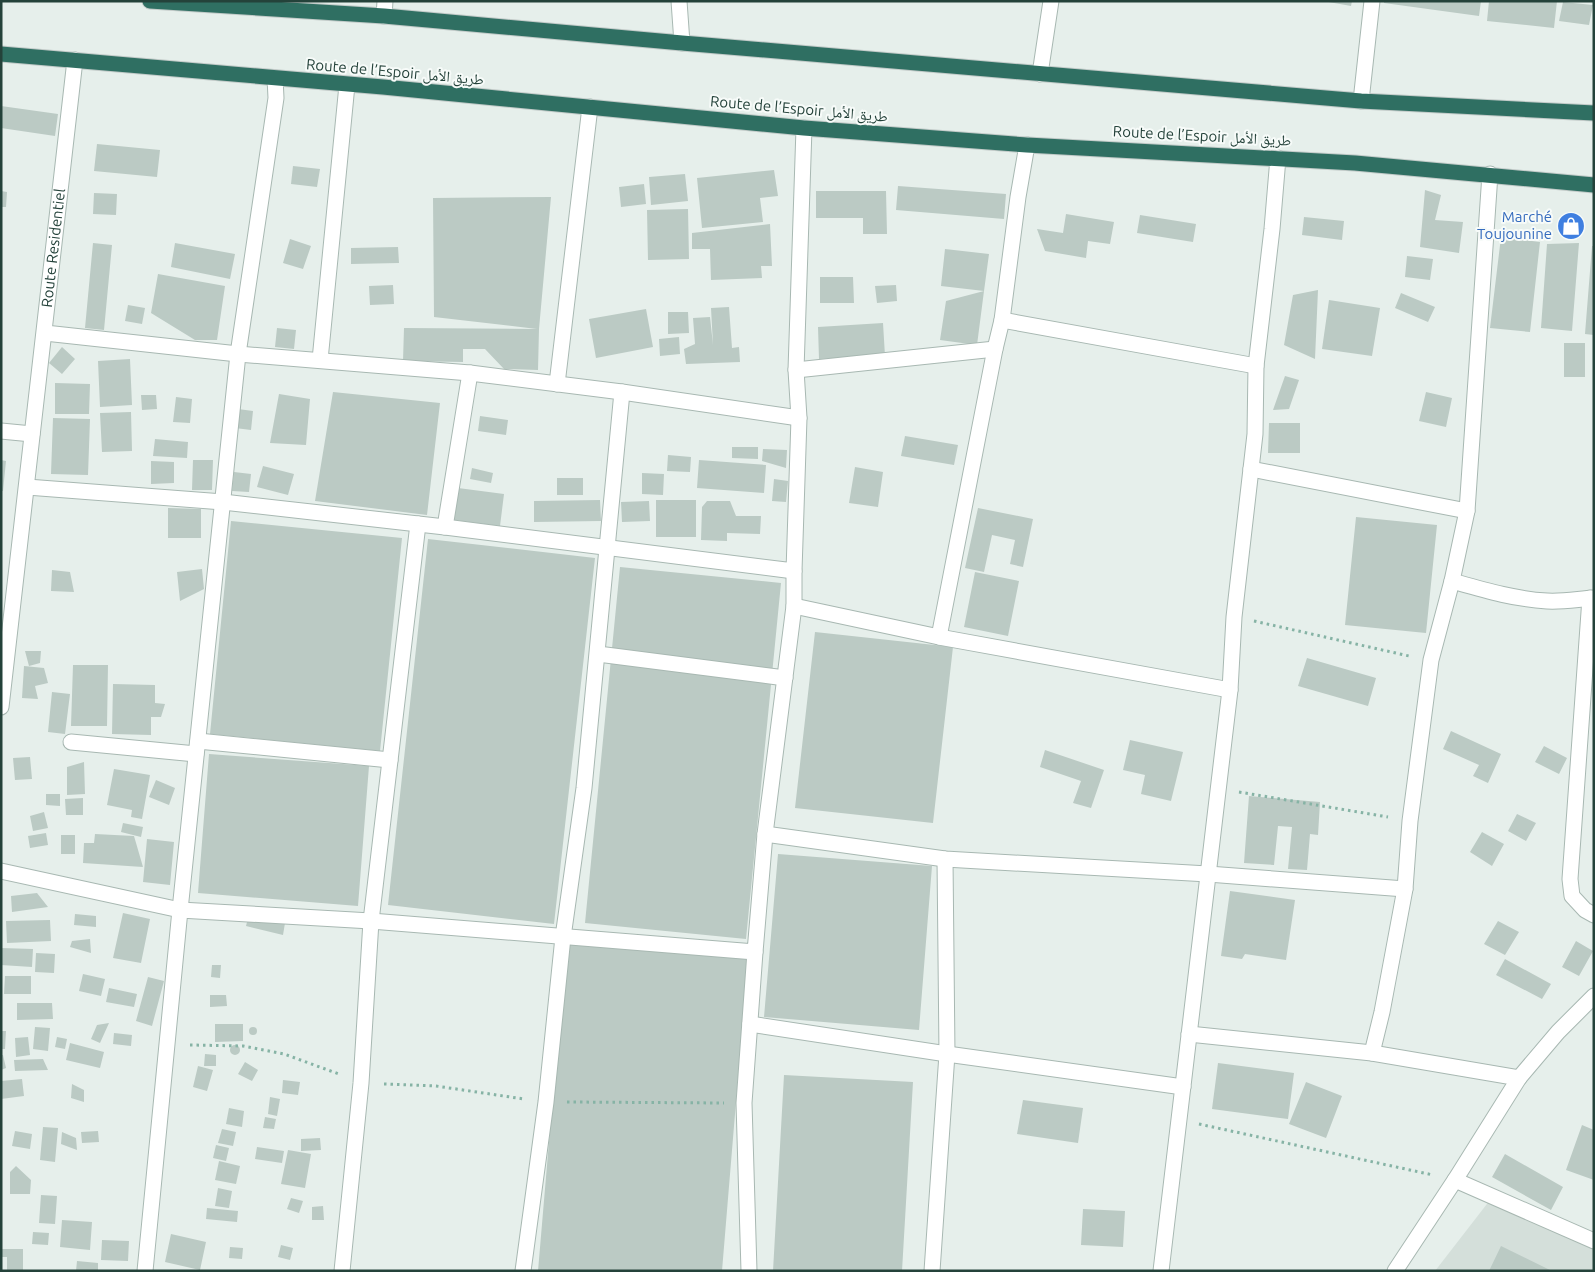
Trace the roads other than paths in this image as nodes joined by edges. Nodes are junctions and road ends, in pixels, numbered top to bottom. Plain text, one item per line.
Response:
1 (150, 1) edge
2 (679, 1) edge
3 (1051, 1) edge
4 (1372, 1) edge
5 (184, 3) edge
6 (385, 8) edge
7 (682, 44) junction
8 (1, 54) edge
9 (75, 60) junction
10 (1040, 74) junction
11 (275, 78) junction
12 (347, 85) junction
13 (1361, 101) junction
14 (590, 108) junction
15 (1594, 113) edge
16 (804, 128) junction
17 (1027, 145) junction
18 (1278, 158) junction
19 (1490, 174) junction
20 (1594, 185) edge
21 (1002, 320) junction
22 (45, 333) junction
23 (994, 349) junction
24 (238, 354) junction
25 (320, 360) junction
26 (1256, 366) junction
27 (796, 370) junction
28 (470, 373) junction
29 (557, 384) junction
30 (622, 392) junction
31 (799, 418) junction
32 (1, 431) edge
33 (32, 434) junction
34 (1251, 469) junction
35 (27, 487) junction
36 (223, 502) junction
37 (1467, 511) junction
38 (418, 524) junction
39 (445, 527) junction
40 (608, 548) junction
41 (794, 571) junction
42 (1452, 581) junction
43 (1592, 598) edge
44 (794, 606) junction
45 (938, 637) junction
46 (598, 654) junction
47 (785, 678) junction
48 (1230, 690) junction
49 (1, 707) edge
50 (71, 742) dead end
51 (197, 748) junction
52 (390, 760) junction
53 (765, 834) junction
54 (945, 859) junction
55 (1, 871) edge
56 (1208, 874) junction
57 (1405, 889) junction
58 (180, 910) junction
59 (1594, 915) edge
60 (371, 921) junction
61 (563, 937) junction
62 (755, 952) junction
63 (1594, 996) edge
64 (750, 1024) junction
65 (1189, 1034) junction
66 (947, 1054) junction
67 (1372, 1054) junction
68 (1519, 1078) junction
69 (1183, 1086) junction
70 (1455, 1180) junction
71 (1594, 1240) edge
72 (145, 1271) edge
73 (342, 1271) edge
74 (523, 1271) edge
75 (749, 1271) edge
76 (932, 1271) edge
77 (1161, 1271) edge
78 (1395, 1271) edge

1 - 5 highway
2 - 7 street
3 - 10 street
4 - 13 street
5 - 6 highway
6 - 7 highway
7 - 10 highway
8 - 9 highway, Route de l’Espoir طريق الأمل
9 - 11 highway, Route de l’Espoir طريق الأمل
9 - 22 street, Route Residentiel
10 - 13 highway
11 - 12 highway, Route de l’Espoir طريق الأمل
11 - 24 street
12 - 14 highway, Route de l’Espoir طريق الأمل
12 - 25 street
13 - 15 highway
14 - 16 highway, Route de l’Espoir طريق الأمل
14 - 29 street
16 - 17 highway, Route de l’Espoir طريق الأمل
16 - 27 street
17 - 18 highway, Route de l’Espoir طريق الأمل
17 - 21 street
18 - 19 highway, Route de l’Espoir طريق الأمل
18 - 26 street
19 - 20 highway, Route de l’Espoir طريق الأمل
19 - 37 street
21 - 23 street
21 - 26 street
22 - 24 street
22 - 33 street, Route Residentiel
23 - 27 street
23 - 45 street
24 - 25 street
24 - 36 street
25 - 28 street
26 - 34 street
27 - 31 street
28 - 29 street
28 - 39 street
29 - 30 street
30 - 31 street
30 - 40 street
31 - 41 street
32 - 33 street
33 - 35 street, Route Residentiel
34 - 37 street
34 - 48 street
35 - 36 street
35 - 49 street, Route Residentiel
36 - 38 street
36 - 51 street
37 - 42 street
38 - 39 street
38 - 52 street
39 - 40 street
40 - 41 street
40 - 46 street
41 - 44 street
42 - 43 street
42 - 57 street
43 - 59 street
44 - 45 street
44 - 47 street
45 - 48 street
46 - 47 street
46 - 61 street
47 - 53 street
48 - 56 street
50 - 51 street
51 - 52 street
51 - 58 street
52 - 60 street
53 - 54 street
53 - 62 street
54 - 56 street
54 - 66 street
55 - 58 street
56 - 57 street
56 - 65 street
57 - 67 street
58 - 60 street
58 - 72 street
60 - 61 street
60 - 73 street
61 - 62 street
61 - 74 street
62 - 64 street
63 - 68 street
64 - 66 street
64 - 75 street
65 - 67 street
65 - 69 street
66 - 69 street
66 - 76 street
67 - 68 street
68 - 70 street
69 - 77 street
70 - 71 street
70 - 78 street

